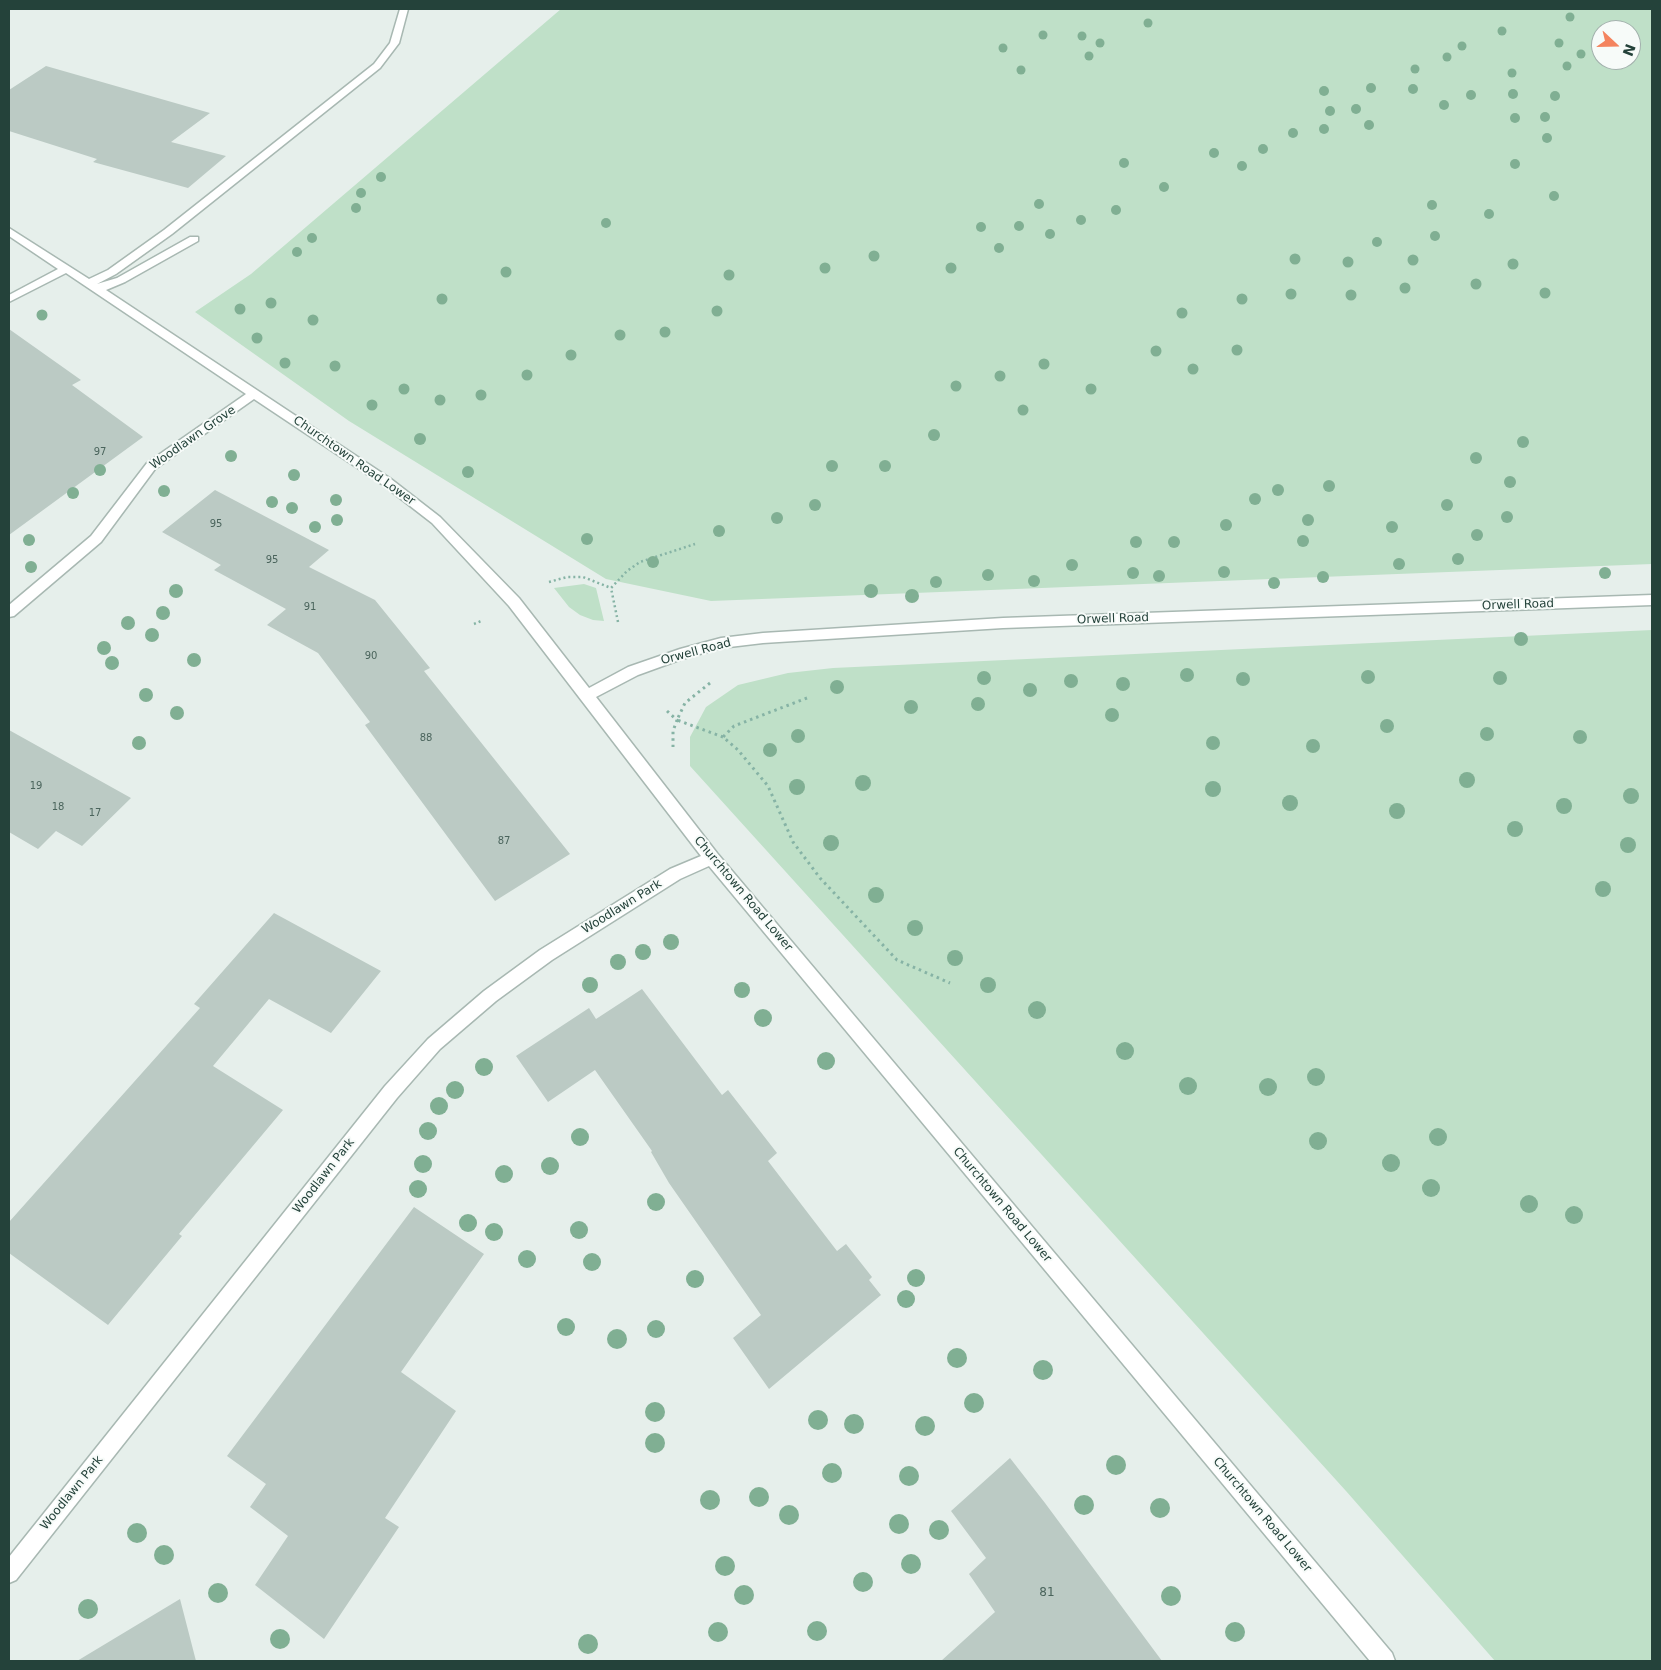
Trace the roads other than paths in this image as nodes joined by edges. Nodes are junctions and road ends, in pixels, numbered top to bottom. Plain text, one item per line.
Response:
1 (404, 9) edge
2 (9, 231) edge
3 (194, 239) dead end
4 (66, 269) junction
5 (93, 287) junction
6 (9, 299) edge
7 (254, 394) junction
8 (1652, 600) edge
9 (9, 612) edge
10 (586, 696) junction
11 (712, 858) junction
12 (9, 1573) edge
13 (1384, 1661) edge

1 - 5 street
2 - 4 street, Churchtown Road Lower
3 - 5 street
4 - 5 street, Churchtown Road Lower
4 - 6 street
5 - 7 street, Churchtown Road Lower
7 - 9 street, Woodlawn Grove
7 - 10 street, Churchtown Road Lower
8 - 10 street, Orwell Road
10 - 11 street, Churchtown Road Lower
11 - 12 street, Woodlawn Park
11 - 13 street, Churchtown Road Lower

